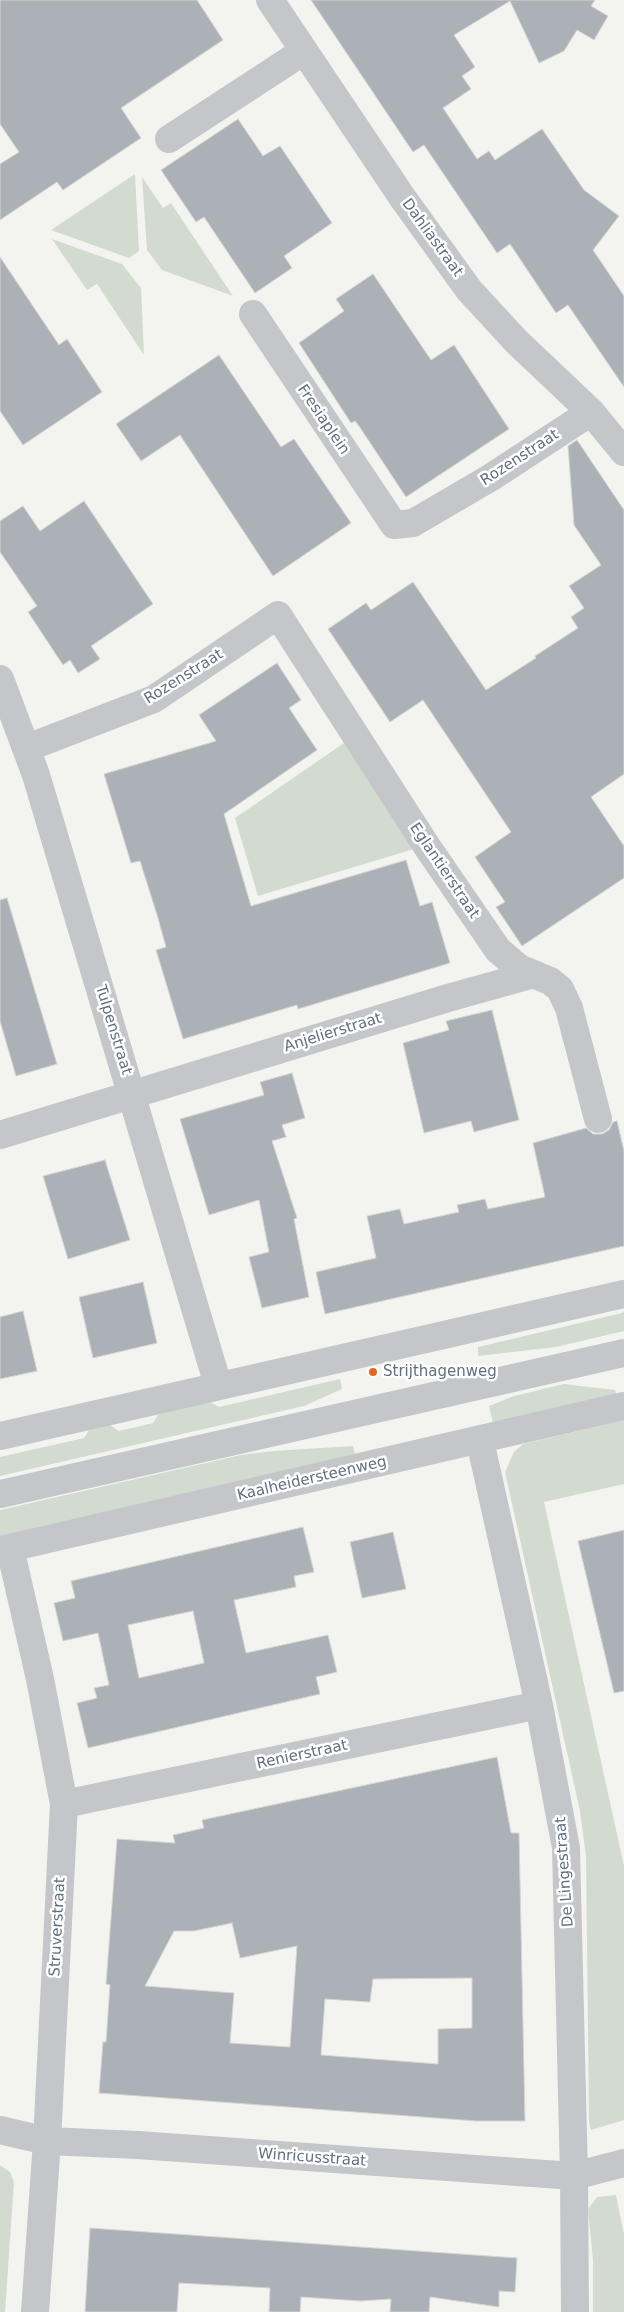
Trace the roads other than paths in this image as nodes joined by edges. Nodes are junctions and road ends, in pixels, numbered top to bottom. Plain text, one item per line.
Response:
1 (270, 0) edge
2 (304, 51) junction
3 (170, 139) dead end
4 (253, 314) dead end
5 (591, 412) junction
6 (624, 452) edge
7 (394, 525) joint
8 (278, 615) joint
9 (0, 679) edge
10 (26, 748) junction
11 (534, 974) junction
12 (132, 1094) junction
13 (598, 1119) dead end
14 (0, 1135) edge
15 (624, 1294) edge
16 (624, 1353) edge
17 (579, 1363) junction
18 (624, 1368) edge
19 (218, 1385) junction
20 (624, 1406) edge
21 (0, 1436) edge
22 (480, 1441) junction
23 (0, 1494) edge
24 (5, 1549) edge
25 (539, 1705) junction
26 (64, 1804) junction
27 (0, 2130) edge
28 (47, 2141) junction
29 (624, 2163) edge
30 (574, 2176) junction
31 (35, 2312) edge
32 (575, 2312) edge

1 - 2 street, Dahliastraat
2 - 3 street
2 - 5 street, Dahliastraat
4 - 7 street, Fresiaplein
5 - 6 street, Dahliastraat
5 - 7 street, Rozenstraat
8 - 10 street, Rozenstraat
8 - 11 street, Eglantierstraat
9 - 10 street, Tulpenstraat
10 - 12 street, Tulpenstraat
11 - 12 street, Anjelierstraat
11 - 13 street, Eglantierstraat
12 - 14 street, Anjelierstraat
12 - 19 street, Tulpenstraat
15 - 19 street
16 - 17 street
17 - 18 street
17 - 23 street
19 - 21 street
20 - 22 street, Kaalheidersteenweg
22 - 24 street, Kaalheidersteenweg
22 - 25 street, De Lingestraat
24 - 26 street, Struverstraat
25 - 26 street, Renierstraat
25 - 30 street, De Lingestraat
26 - 28 street, Struverstraat
27 - 28 street, Winricusstraat
28 - 30 street, Winricusstraat
28 - 31 street, Struverstraat
29 - 30 street, Winricusstraat
30 - 32 street, De Lingestraat

